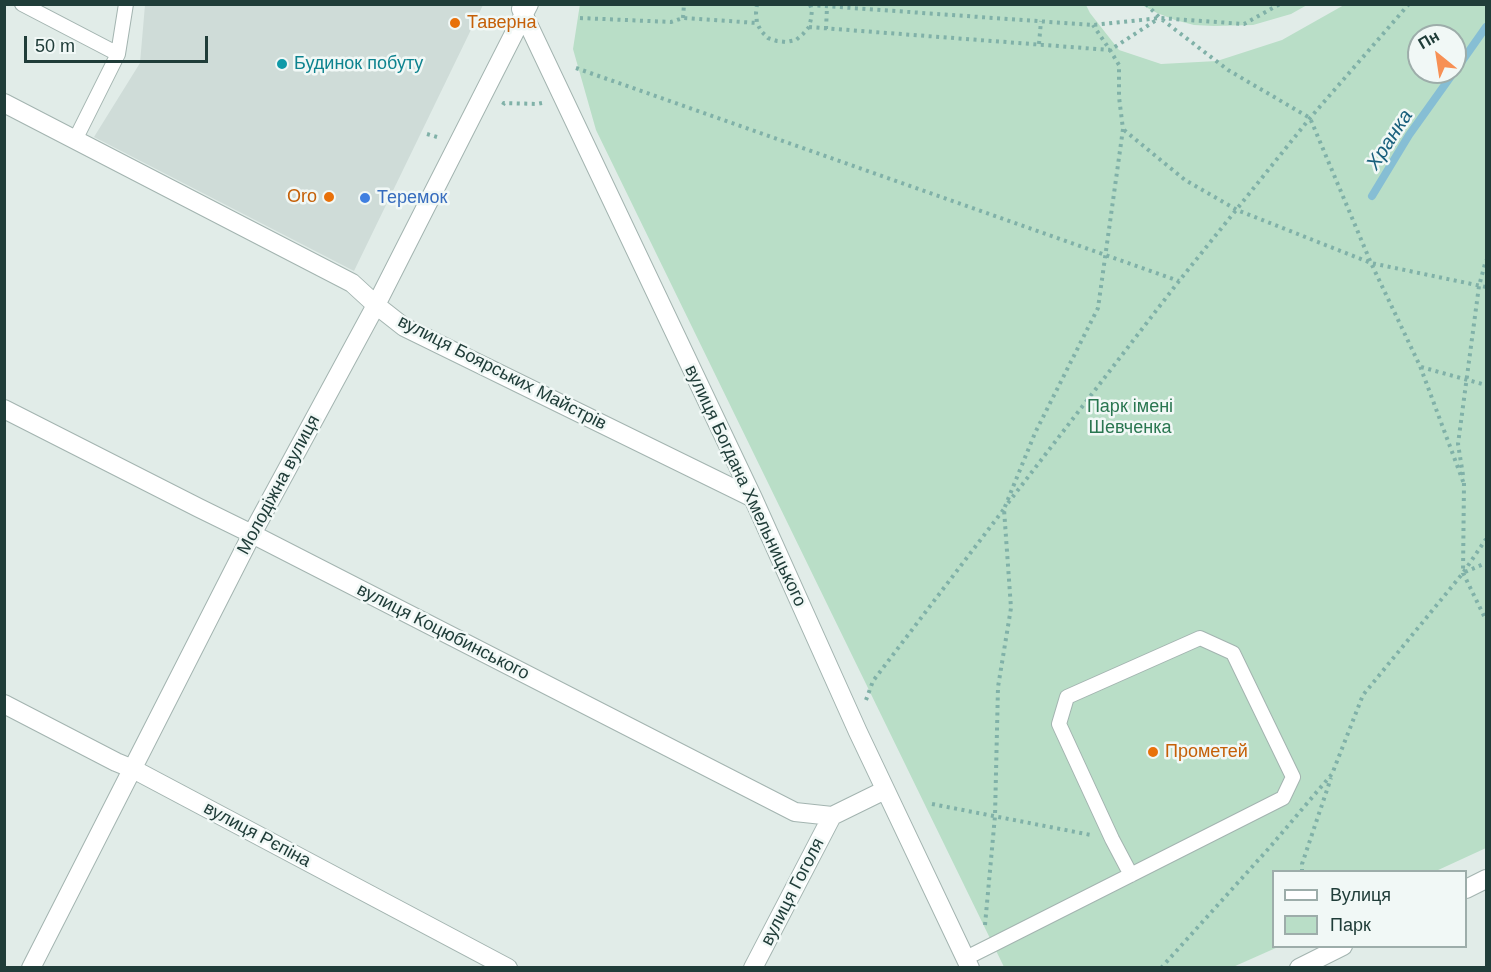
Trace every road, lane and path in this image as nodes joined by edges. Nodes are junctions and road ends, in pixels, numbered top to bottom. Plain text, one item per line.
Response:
1 (22, 4) edge
2 (126, 4) edge
3 (684, 4) edge
4 (757, 4) edge
5 (1146, 4) edge
6 (1280, 4) edge
7 (1409, 4) edge
8 (810, 5) edge
9 (828, 7) junction
10 (524, 8) edge
11 (580, 18) dead end
12 (683, 18) junction
13 (1160, 18) junction
14 (1041, 21) junction
15 (757, 23) junction
16 (1093, 25) junction
17 (809, 27) junction
18 (826, 29) junction
19 (1039, 44) junction
20 (1110, 50) junction
21 (118, 54) junction
22 (576, 68) dead end
23 (562, 98) junction
24 (4, 104) edge
25 (499, 113) dead end
26 (1310, 118) junction
27 (1123, 129) junction
28 (427, 134) dead end
29 (75, 140) junction
30 (459, 143) junction
31 (1238, 210) junction
32 (1105, 255) junction
33 (1486, 260) edge
34 (1371, 263) junction
35 (1179, 281) junction
36 (1479, 286) junction
37 (1486, 287) edge
38 (376, 305) junction
39 (1420, 366) junction
40 (1467, 379) junction
41 (1486, 385) edge
42 (4, 409) edge
43 (1464, 484) junction
44 (753, 498) junction
45 (1004, 509) junction
46 (252, 534) junction
47 (1486, 539) edge
48 (1486, 563) edge
49 (1463, 573) junction
50 (1486, 620) edge
51 (4, 705) edge
52 (858, 732) junction
53 (132, 769) junction
54 (1332, 774) junction
55 (885, 790) junction
56 (932, 804) dead end
57 (832, 816) junction
58 (995, 816) junction
59 (1112, 839) junction
60 (1302, 870) edge
61 (1131, 874) junction
62 (1486, 879) edge
63 (1467, 888) edge
64 (985, 925) dead end
65 (1339, 948) edge
66 (968, 963) edge
67 (1307, 966) edge
68 (31, 968) edge
69 (508, 968) edge
70 (753, 968) edge
71 (1161, 968) edge

1 - 21 lane
2 - 21 lane
3 - 12 path
4 - 15 path
5 - 13 path
6 - 13 path
7 - 26 path
8 - 9 path
8 - 17 path
9 - 14 path
9 - 18 path
10 - 23 street, вулиця Богдана Хмельницького
10 - 30 street, Молодіжна вулиця
11 - 12 path
12 - 15 path
13 - 16 path
13 - 20 path
13 - 26 path
14 - 16 path
14 - 19 path
15 - 17 path
16 - 20 path
17 - 18 path
18 - 19 path
19 - 20 path
20 - 27 path
21 - 29 lane
22 - 32 path
23 - 25 path
23 - 44 street, вулиця Богдана Хмельницького
24 - 29 street, вулиця Боярських Майстрів
26 - 31 path
26 - 34 path
27 - 31 path
27 - 32 path
28 - 30 path
29 - 38 street, вулиця Боярських Майстрів
30 - 38 street, Молодіжна вулиця
31 - 34 path
31 - 35 path
32 - 35 path
32 - 45 path
33 - 36 path
34 - 36 path
34 - 39 path
35 - 45 path
36 - 37 path
36 - 40 path
38 - 44 street, вулиця Боярських Майстрів
38 - 46 street, Молодіжна вулиця
39 - 40 path
39 - 43 path
40 - 41 path
40 - 43 path
42 - 46 street, вулиця Коцюбинського
43 - 49 path
44 - 52 street, вулиця Богдана Хмельницького
45 - 52 path
45 - 58 path
46 - 53 street, Молодіжна вулиця
46 - 57 street, вулиця Коцюбинського
47 - 49 path
48 - 49 path
49 - 50 path
49 - 54 path
51 - 53 street, вулиця Рєпіна
52 - 55 street, вулиця Богдана Хмельницького
53 - 68 street, Молодіжна вулиця
53 - 69 street, вулиця Рєпіна
54 - 60 path
54 - 71 path
55 - 57 street
55 - 66 street, вулиця Богдана Хмельницького
56 - 58 path
57 - 70 street, вулиця Гоголя
58 - 59 path
58 - 64 path
59 - 61 lane
59 - 61 lane
61 - 66 lane
62 - 63 street
65 - 67 street

